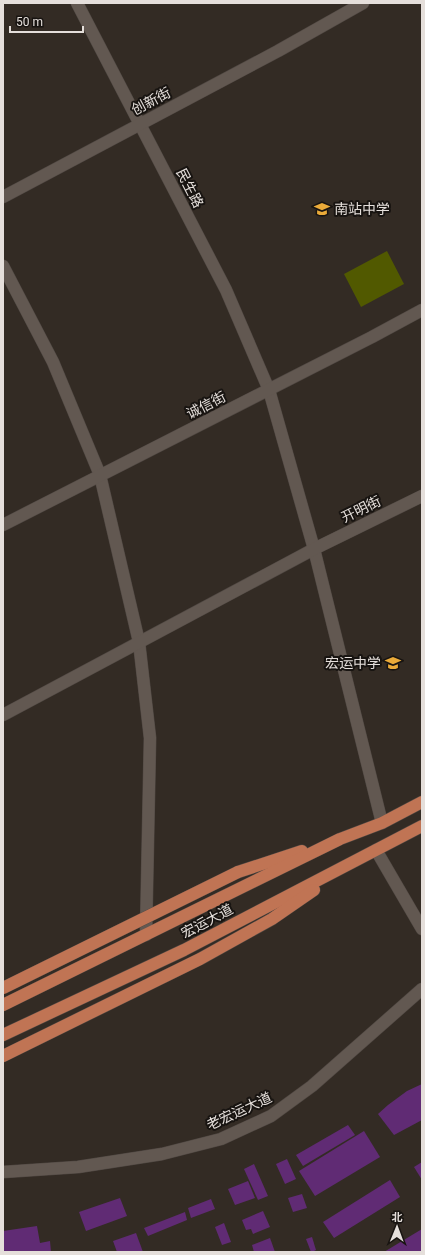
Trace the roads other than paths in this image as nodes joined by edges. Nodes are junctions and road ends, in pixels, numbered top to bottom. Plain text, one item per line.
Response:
1 (77, 3) edge
2 (363, 3) edge
3 (140, 124) junction
4 (3, 197) edge
5 (3, 266) edge
6 (422, 310) edge
7 (268, 390) junction
8 (100, 475) junction
9 (422, 496) edge
10 (3, 525) edge
11 (314, 548) junction
12 (138, 642) junction
13 (3, 715) edge
14 (422, 802) edge
15 (382, 823) junction
16 (422, 826) edge
17 (340, 839) junction
18 (376, 850) junction
19 (352, 862) junction
20 (422, 929) edge
21 (146, 935) junction
22 (3, 988) edge
23 (422, 989) edge
24 (3, 1005) edge
25 (3, 1035) edge
26 (3, 1056) edge
27 (3, 1172) edge

1 - 3 street, 民生路
2 - 3 street, 创新街
3 - 4 street, 创新街
3 - 7 street, 民生路
5 - 8 street
6 - 7 street, 诚信街
7 - 8 street, 诚信街
7 - 11 street, 民生路
8 - 10 street, 诚信街
8 - 12 street
9 - 11 street, 开明街
11 - 12 street, 开明街
11 - 15 street, 民生路
12 - 13 street, 开明街
12 - 21 street
14 - 15 main road, 宏运大道
15 - 17 main road, 宏运大道
16 - 18 main road, 宏运大道
17 - 21 main road, 宏运大道
17 - 22 main road, bridge
18 - 19 main road, 宏运大道
18 - 20 street
19 - 25 main road, 宏运大道
19 - 26 main road
21 - 24 main road, 宏运大道
23 - 27 street, 老宏运大道

